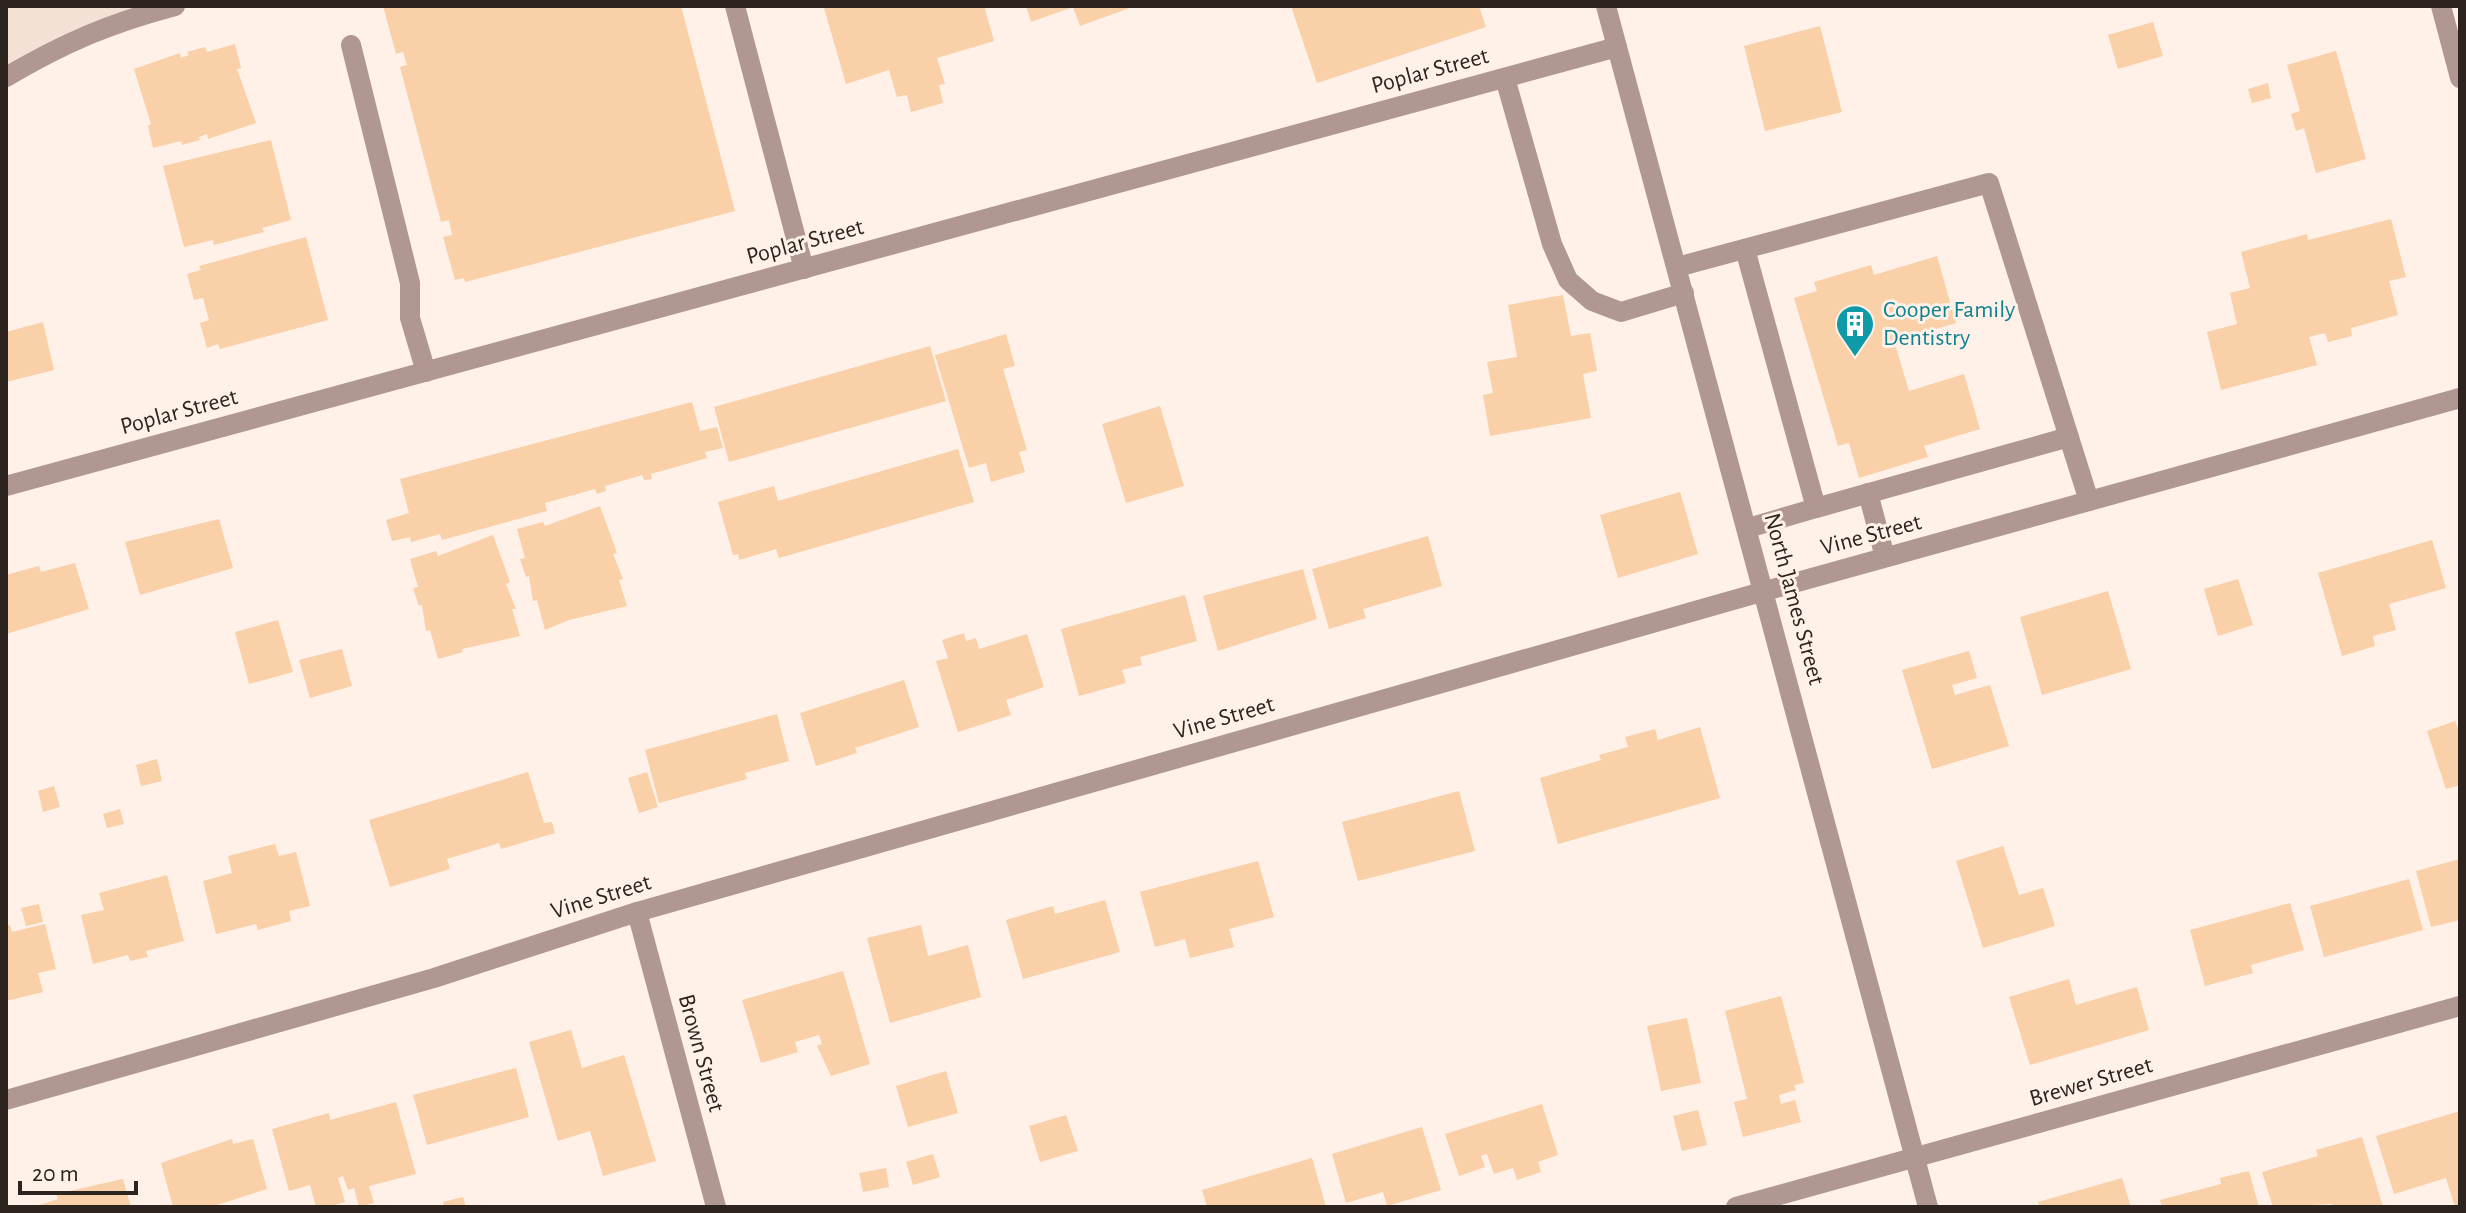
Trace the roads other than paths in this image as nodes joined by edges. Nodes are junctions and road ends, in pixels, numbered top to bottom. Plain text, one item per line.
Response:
1 (175, 6) edge
2 (735, 6) edge
3 (1606, 6) edge
4 (2441, 6) edge
5 (351, 45) dead end
6 (1617, 47) junction
7 (6, 77) edge
8 (1505, 78) junction
9 (2460, 78) edge
10 (1745, 249) junction
11 (1677, 267) junction
12 (804, 269) junction
13 (1684, 293) junction
14 (426, 372) junction
15 (2460, 398) edge
16 (2069, 437) junction
17 (6, 486) edge
18 (1868, 493) junction
19 (2089, 501) junction
20 (1816, 508) junction
21 (1748, 528) junction
22 (1885, 557) junction
23 (1765, 591) junction
24 (637, 912) junction
25 (2460, 1006) edge
26 (6, 1100) edge
27 (1915, 1158) junction
28 (716, 1207) edge
29 (1736, 1207) edge
30 (1928, 1207) edge

1 - 7 street
2 - 12 street
3 - 6 street, North James Street
4 - 9 street
5 - 14 street
6 - 8 street, Poplar Street
6 - 11 street, North James Street
8 - 12 street, Poplar Street
8 - 13 street
10 - 11 street
10 - 16 street
10 - 20 street
11 - 13 street, North James Street
12 - 14 street, Poplar Street
13 - 21 street, North James Street
14 - 17 street, Poplar Street
15 - 19 street, Vine Street
16 - 18 street
16 - 19 street
18 - 20 street
18 - 22 street
19 - 22 street, Vine Street
20 - 21 street
21 - 23 street, North James Street
22 - 23 street, Vine Street
23 - 24 street, Vine Street
23 - 27 street, North James Street
24 - 26 street, Vine Street
24 - 28 street, Brown Street
25 - 27 street, Brewer Street
27 - 29 street, Brewer Street
27 - 30 street, North James Street

